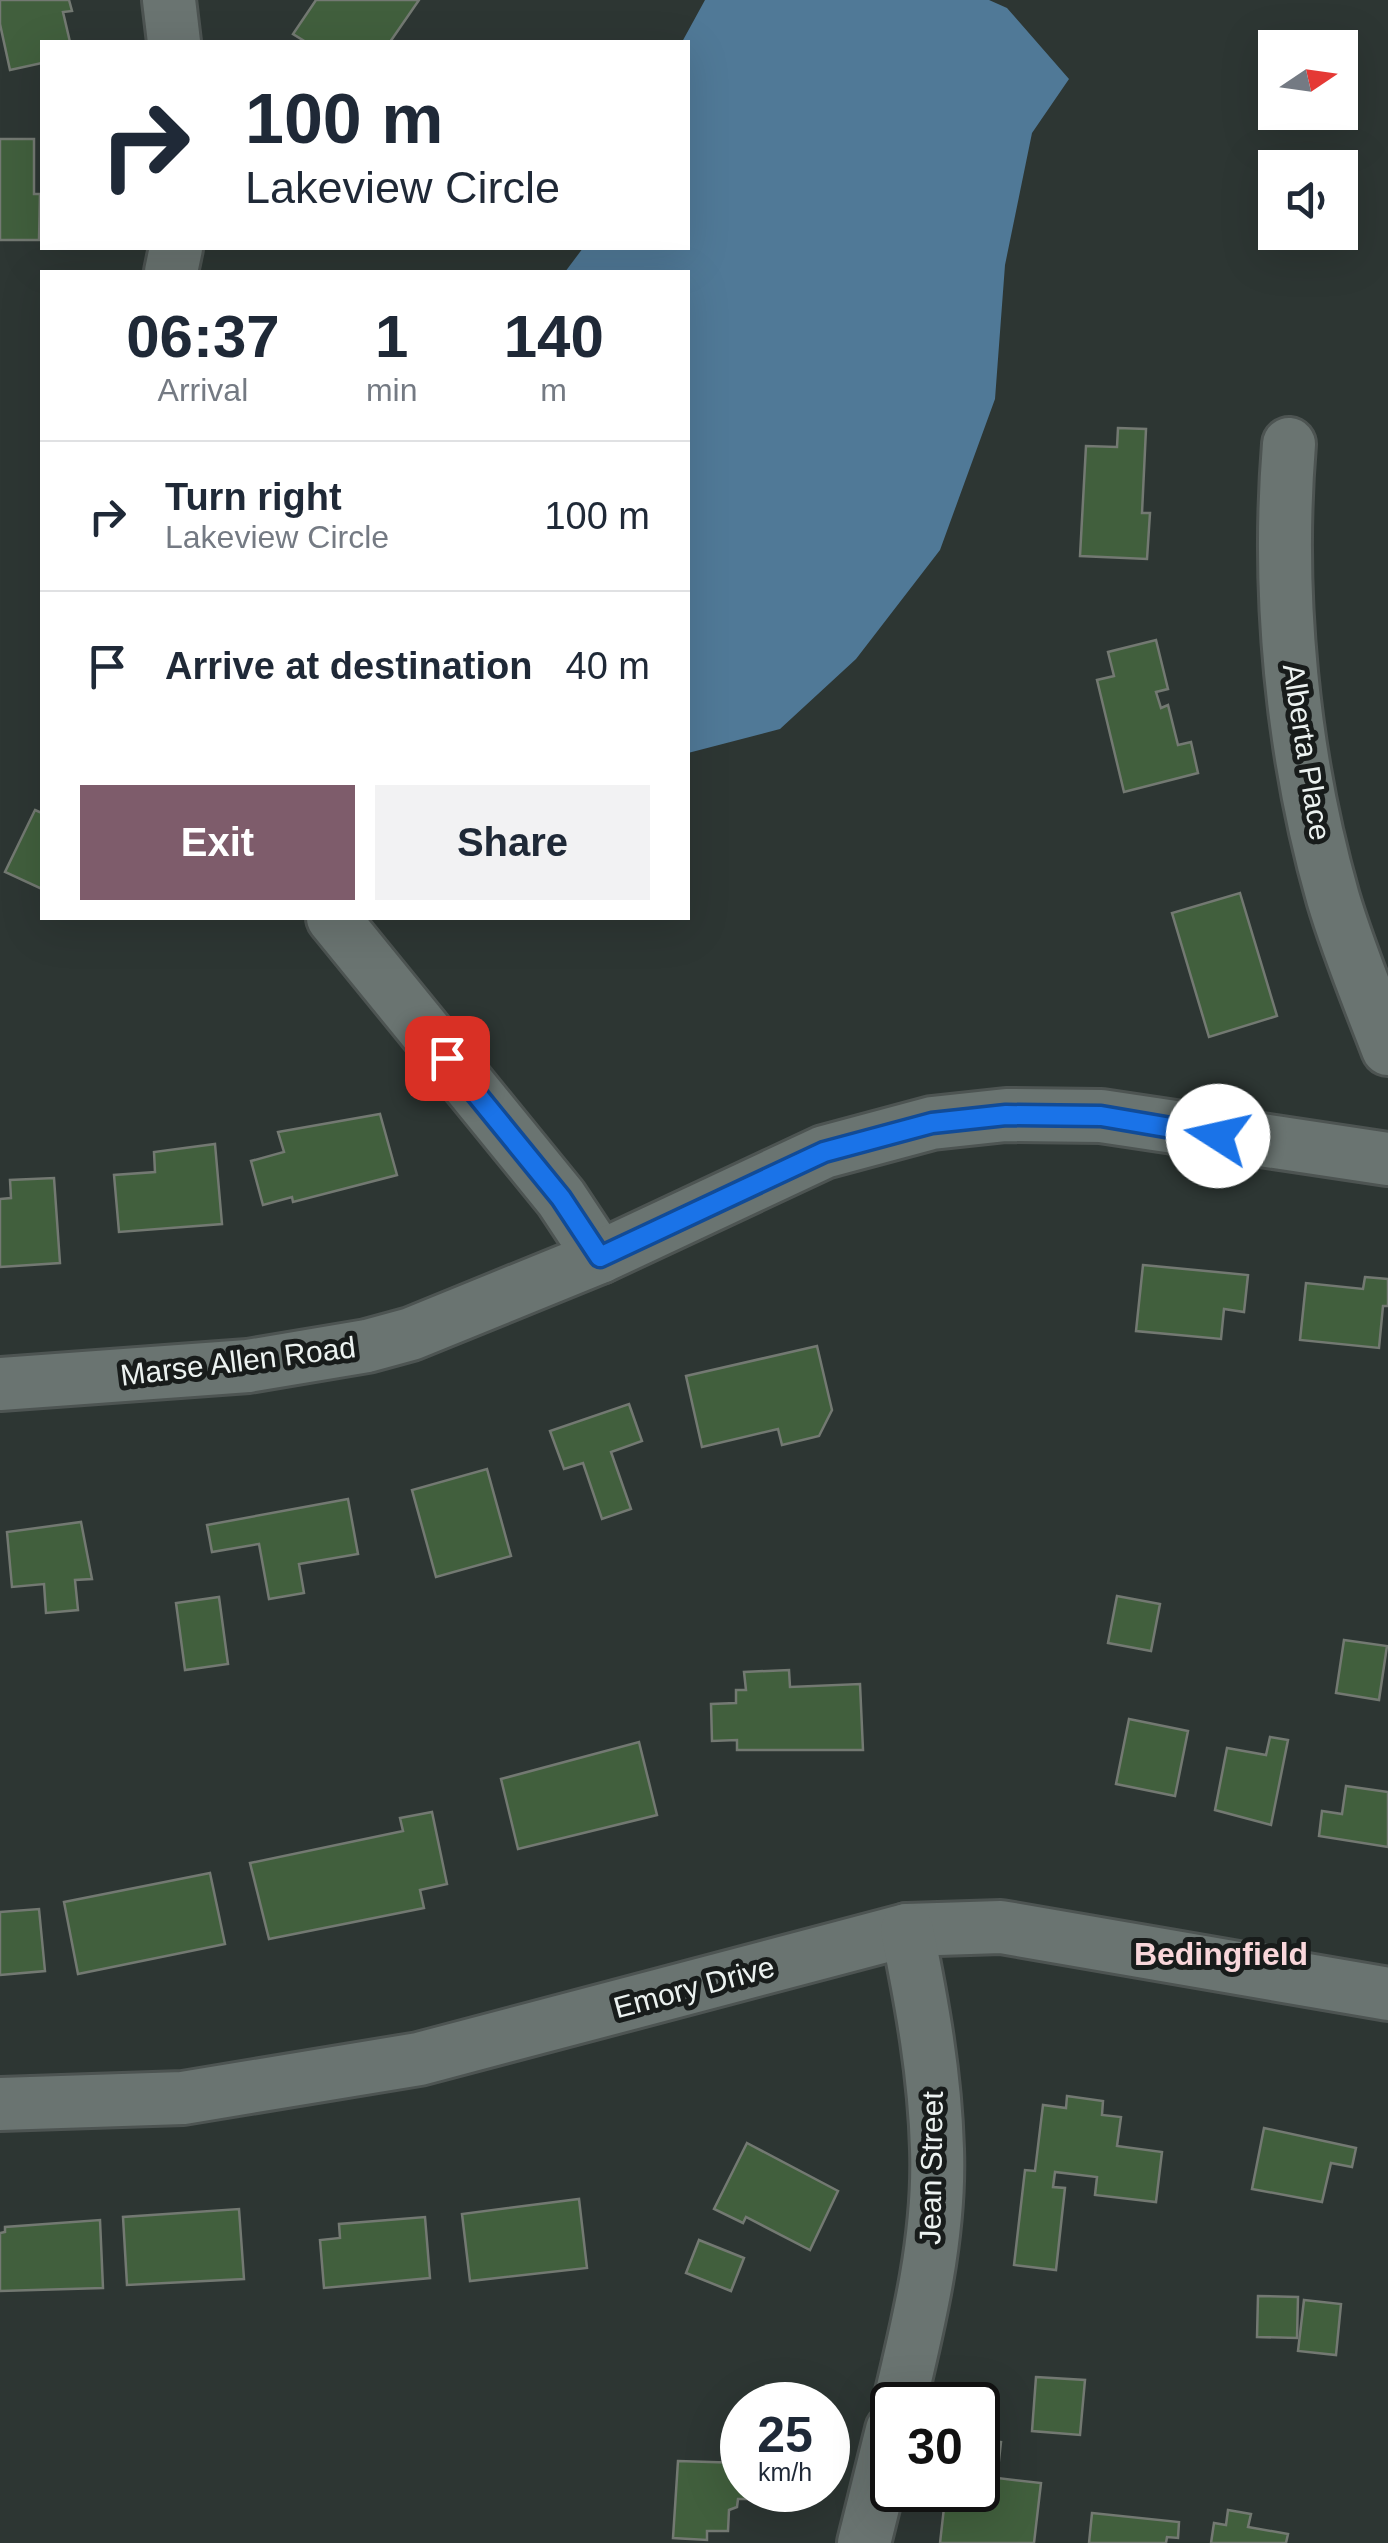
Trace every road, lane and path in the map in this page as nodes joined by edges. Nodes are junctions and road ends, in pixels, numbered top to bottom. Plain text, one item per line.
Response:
1 (168, 0) edge
2 (174, 40) edge
3 (1289, 444) dead end
4 (335, 920) edge
5 (1388, 1049) edge
6 (1388, 1159) edge
7 (600, 1257) junction
8 (0, 1384) edge
9 (907, 1930) junction
10 (1388, 1994) edge
11 (0, 2104) edge
12 (904, 2382) edge
13 (872, 2512) edge
14 (864, 2543) edge

1 - 2 street
3 - 5 street, Alberta Place
4 - 7 street
6 - 7 street, Marse Allen Road
7 - 8 street, Marse Allen Road
9 - 10 street, Emory Drive
9 - 11 street, Emory Drive
9 - 12 street, Jean Street
13 - 14 street

